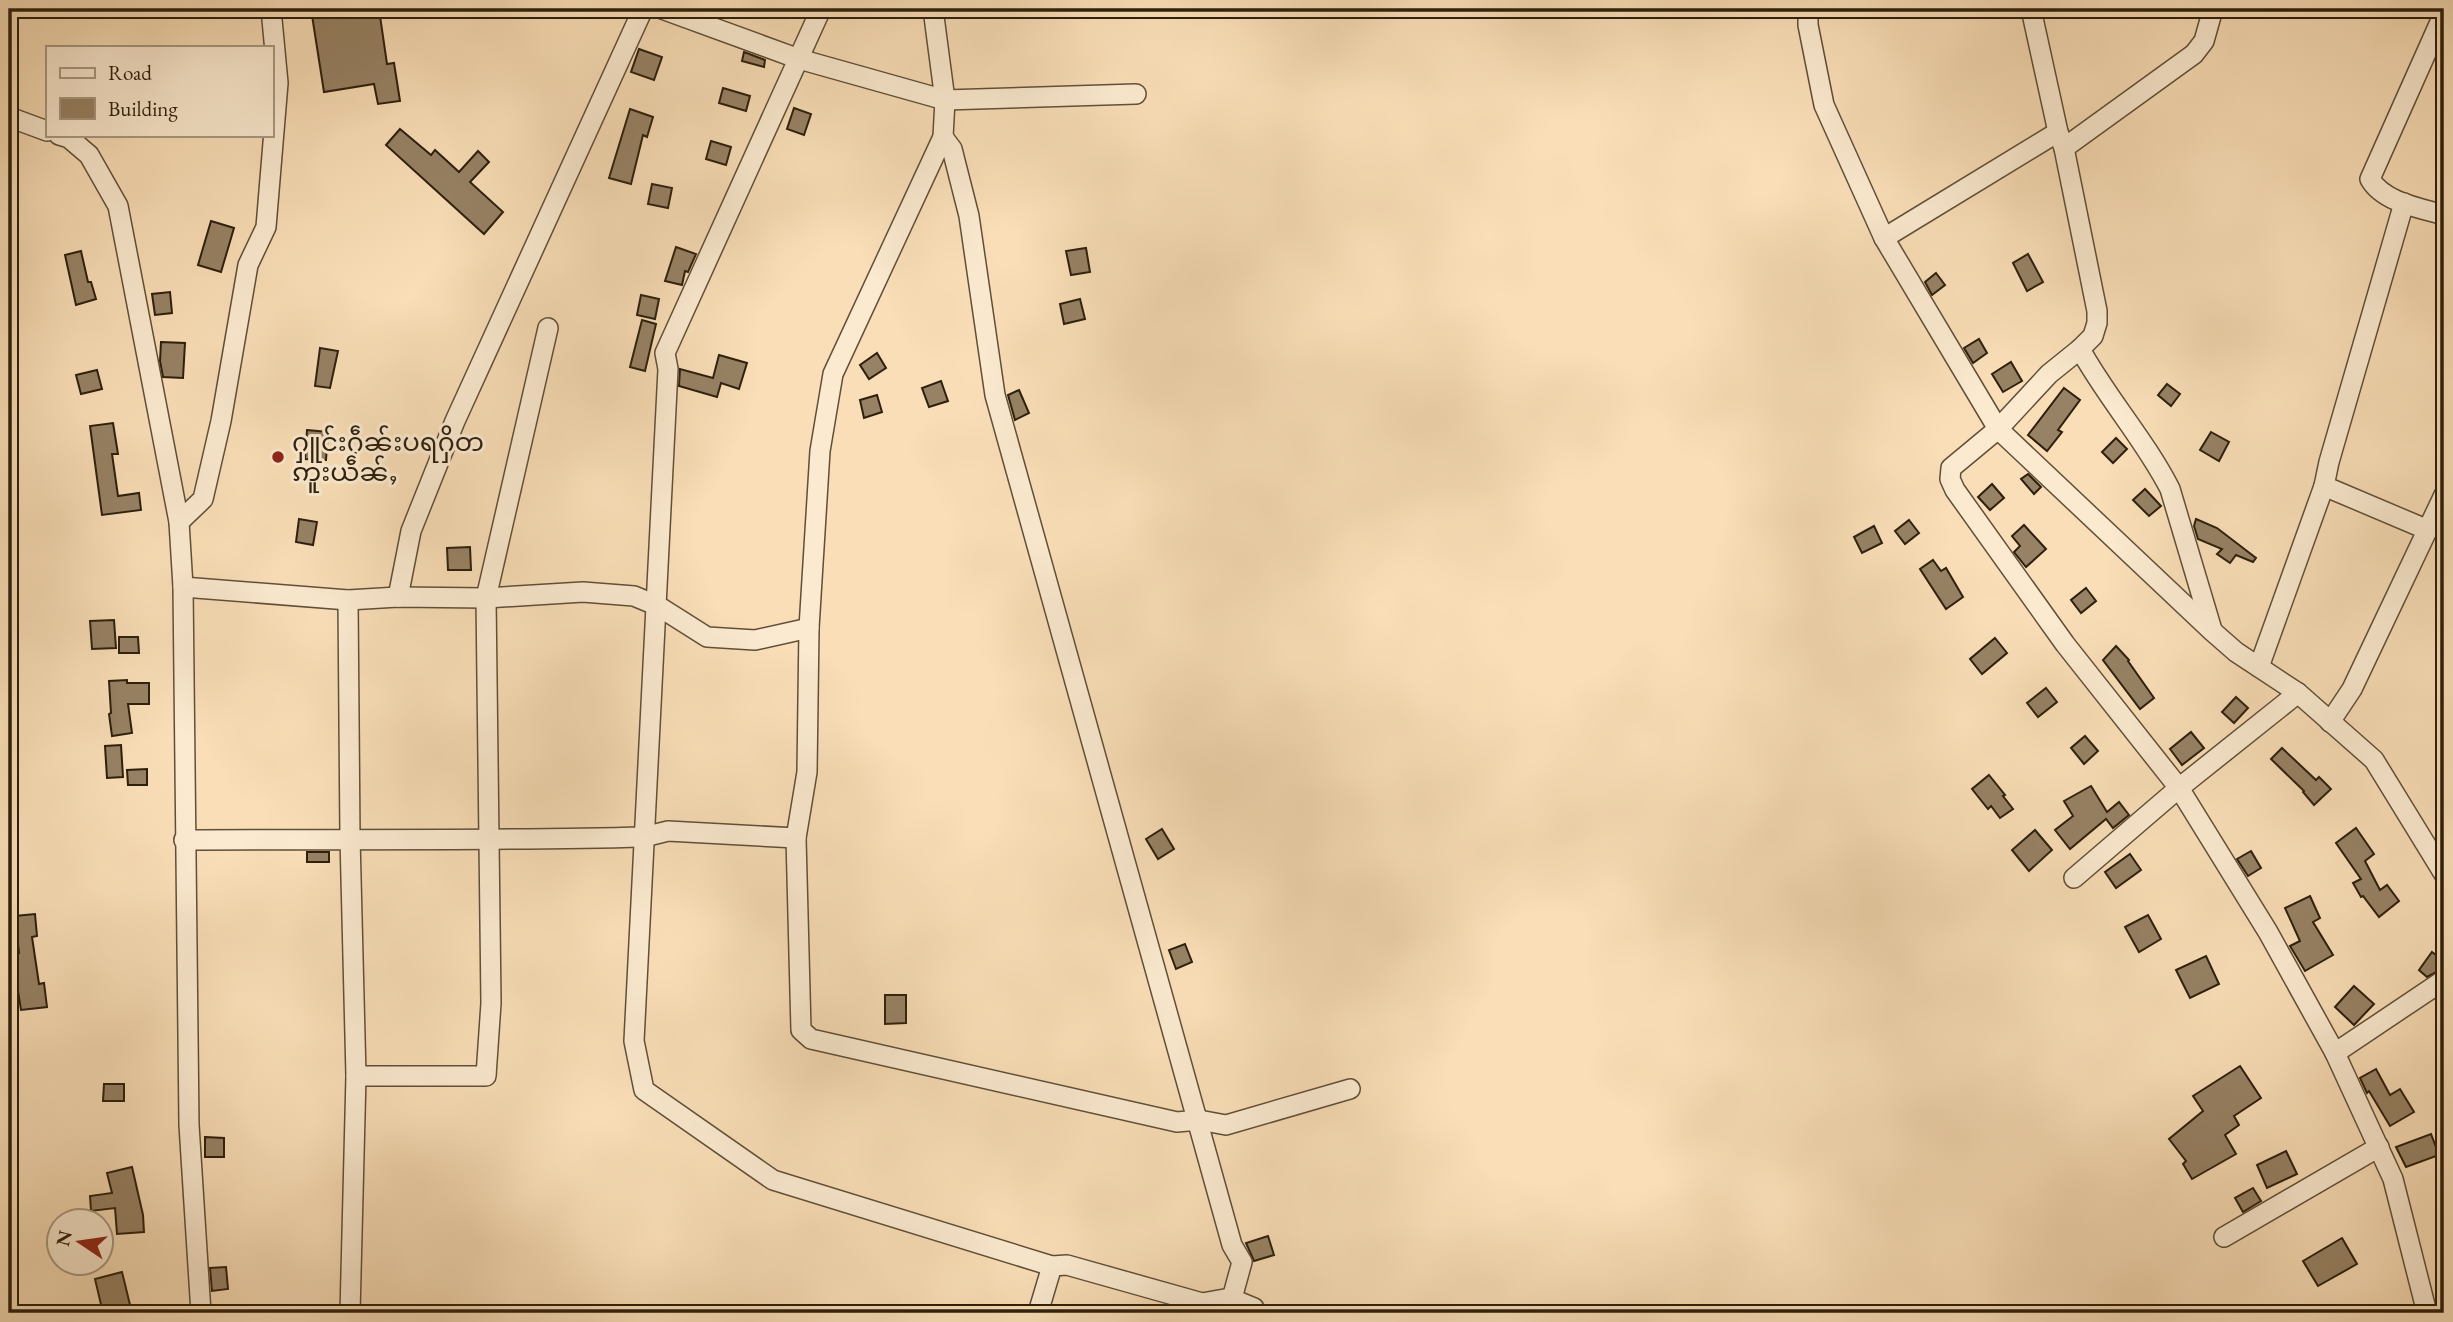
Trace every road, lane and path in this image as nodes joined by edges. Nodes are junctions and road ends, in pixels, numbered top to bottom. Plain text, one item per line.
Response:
1 (271, 9) edge
2 (643, 9) edge
3 (662, 9) edge
4 (821, 9) edge
5 (933, 9) edge
6 (1808, 9) edge
7 (2031, 9) edge
8 (2213, 9) edge
9 (2444, 13) edge
10 (799, 59) junction
11 (1136, 94) dead end
12 (946, 100) junction
13 (9, 117) edge
14 (46, 131) edge
15 (61, 136) edge
16 (943, 137) junction
17 (2061, 140) junction
18 (2404, 204) junction
19 (2444, 215) edge
20 (1884, 238) junction
21 (548, 328) dead end
22 (2080, 349) junction
23 (1998, 429) junction
24 (2324, 486) junction
25 (2444, 495) edge
26 (179, 522) junction
27 (2428, 530) junction
28 (183, 587) junction
29 (398, 597) junction
30 (486, 598) junction
31 (348, 600) junction
32 (658, 606) junction
33 (809, 628) junction
34 (2212, 631) junction
35 (2259, 667) junction
36 (2298, 693) junction
37 (2330, 722) junction
38 (2179, 788) junction
39 (644, 837) junction
40 (350, 838) junction
41 (796, 838) junction
42 (184, 840) junction
43 (487, 841) junction
44 (2444, 874) edge
45 (2074, 878) dead end
46 (2444, 981) edge
47 (2335, 1053) junction
48 (356, 1076) junction
49 (1350, 1089) dead end
50 (1199, 1120) junction
51 (2379, 1147) junction
52 (2224, 1237) dead end
53 (1052, 1266) junction
54 (1229, 1305) edge
55 (201, 1313) edge
56 (349, 1313) edge
57 (1038, 1313) edge
58 (1256, 1313) edge
59 (2427, 1313) edge

1 - 26 street
2 - 29 street
3 - 10 street
4 - 10 street
5 - 12 street
6 - 20 street
7 - 17 street
8 - 17 street
9 - 18 street
10 - 12 street
10 - 32 street
11 - 12 street
12 - 16 street
13 - 14 street
15 - 26 street
16 - 33 street
16 - 50 street
17 - 20 street
17 - 22 street
18 - 19 street
18 - 24 street
20 - 23 street
21 - 30 street
22 - 23 street
22 - 34 street
23 - 34 street
23 - 38 street
24 - 27 street
24 - 35 street
25 - 27 street
26 - 28 street
27 - 37 street
28 - 31 street
28 - 42 street
29 - 30 street
29 - 31 street
30 - 32 street
30 - 43 street
31 - 40 street
32 - 33 street
32 - 39 street
33 - 41 street
34 - 35 street
35 - 36 street
36 - 37 street
36 - 38 street
37 - 44 street
38 - 45 street
38 - 47 street
39 - 41 street
39 - 43 street
39 - 53 street
40 - 42 street
40 - 43 street
40 - 48 street
41 - 50 street
42 - 55 street
43 - 48 street
46 - 47 street
47 - 51 street
48 - 56 street
49 - 50 street
50 - 54 street
51 - 52 street
51 - 59 street
53 - 54 street
53 - 57 street
54 - 58 street

